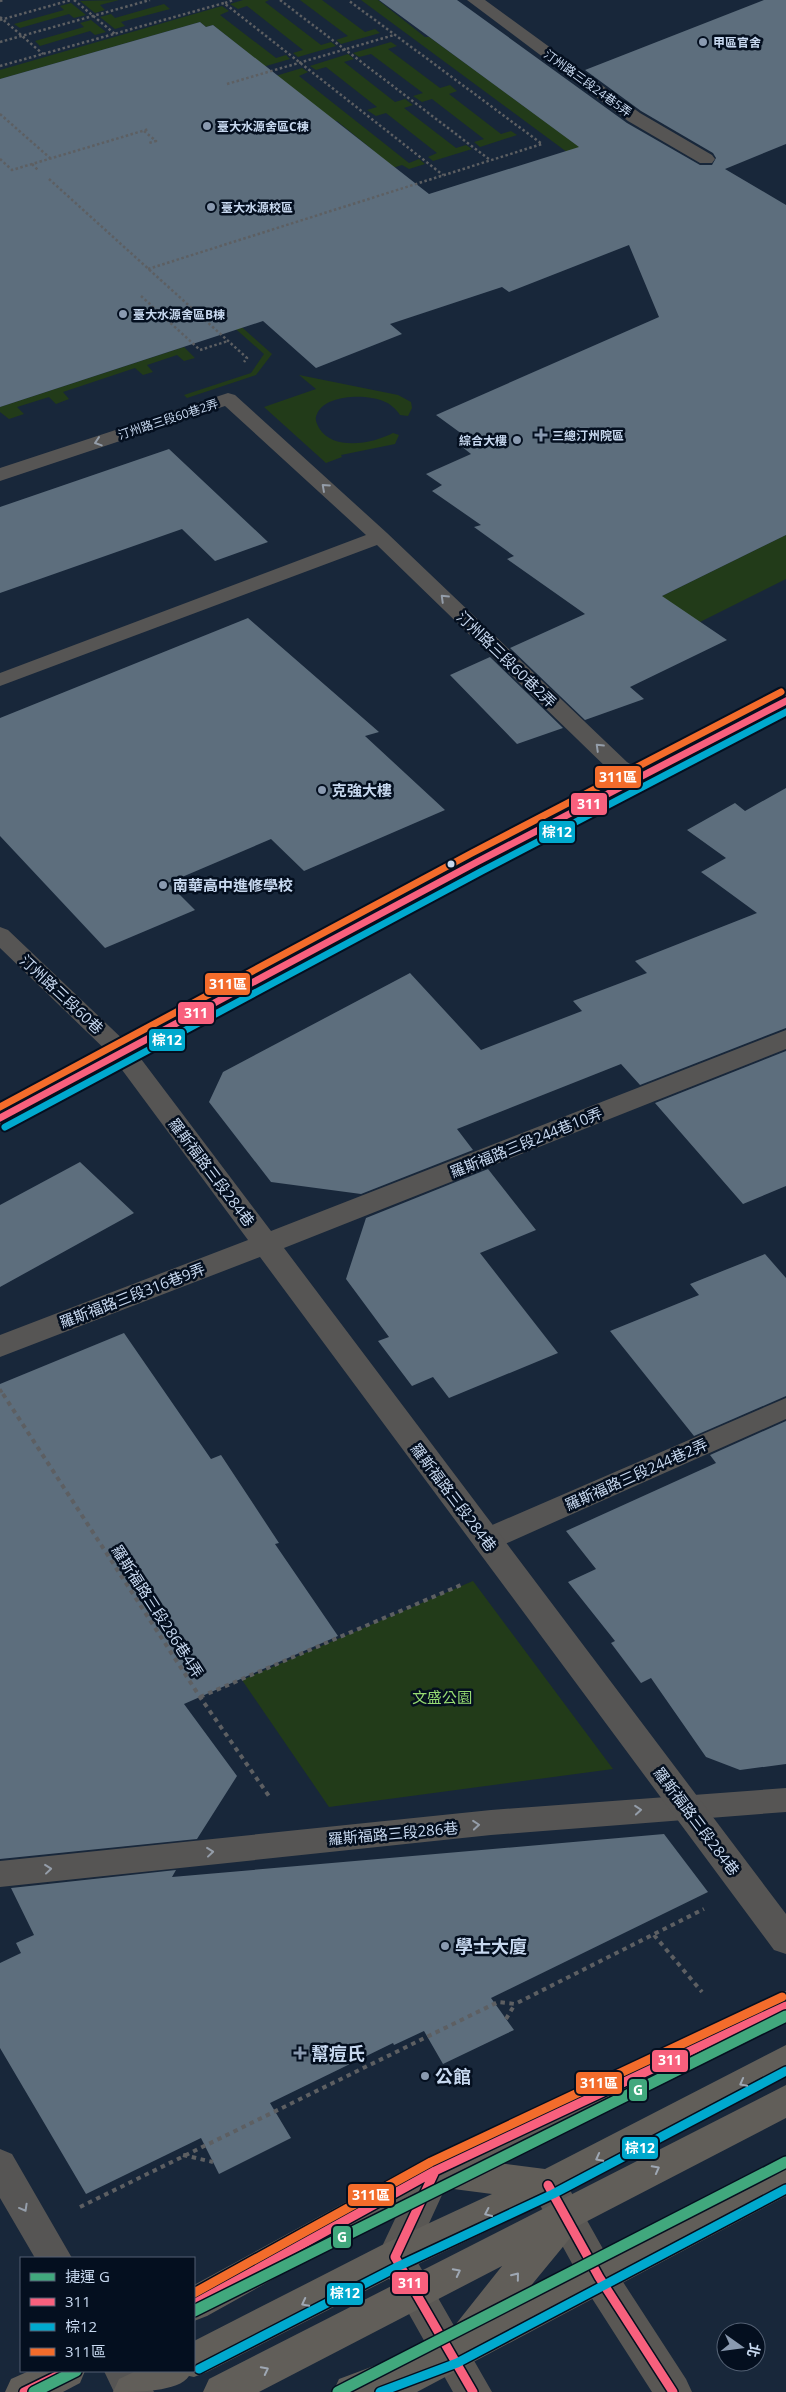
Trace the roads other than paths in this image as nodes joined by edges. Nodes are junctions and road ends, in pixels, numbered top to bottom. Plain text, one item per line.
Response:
1 (475, 0) edge
2 (706, 159) dead end
3 (0, 475) edge
4 (380, 537) junction
5 (0, 680) edge
6 (786, 701) edge
7 (636, 778) junction
8 (0, 935) edge
9 (786, 1039) edge
10 (123, 1053) junction
11 (0, 1118) edge
12 (265, 1243) junction
13 (0, 1346) edge
14 (786, 1408) edge
15 (486, 1540) junction
16 (786, 1800) edge
17 (686, 1806) junction
18 (0, 1874) edge
19 (786, 1940) edge
20 (786, 2006) edge
21 (786, 2060) edge
22 (786, 2101) edge
23 (0, 2165) edge
24 (435, 2171) junction
25 (786, 2178) edge
26 (548, 2185) junction
27 (566, 2216) junction
28 (45, 2244) edge
29 (395, 2257) junction
30 (599, 2278) junction
31 (417, 2293) junction
32 (195, 2303) edge
33 (452, 2354) junction
34 (195, 2359) edge
35 (65, 2372) edge
36 (170, 2372) edge
37 (131, 2386) edge
38 (24, 2392) edge
39 (222, 2392) edge
40 (352, 2392) edge
41 (380, 2392) edge
42 (473, 2392) edge
43 (672, 2392) edge

1 - 2 lane, 汀州路三段24巷5弄
4 -> 3 lane, 汀州路三段60巷2弄
4 - 5 lane
7 -> 4 lane, 汀州路三段60巷2弄
6 - 7 street
7 - 10 street
8 - 10 lane, 汀州路三段60巷
9 - 12 street, 羅斯福路三段244巷10弄
10 - 11 street
10 - 12 street, 羅斯福路三段284巷
12 - 13 street, 羅斯福路三段316巷9弄
12 - 15 street, 羅斯福路三段284巷
14 - 15 lane, 羅斯福路三段244巷2弄
15 - 17 street, 羅斯福路三段284巷
16 - 17 lane, 羅斯福路三段286巷
18 -> 17 lane, 羅斯福路三段286巷
17 - 19 street, 羅斯福路三段284巷
20 - 24 main road
21 -> 26 main road
27 -> 22 main road
23 -> 28 street
24 - 26 main road
24 - 29 street
24 - 32 main road
25 - 30 main road
26 - 27 street
26 -> 29 main road
27 - 30 street
31 -> 27 main road
33 -> 27 main road
29 - 31 street
29 -> 34 main road
30 - 33 main road
30 - 43 street
31 - 33 street
39 -> 31 main road
33 - 40 main road
33 - 41 main road
33 - 42 street
35 - 38 main road
36 - 37 main road

